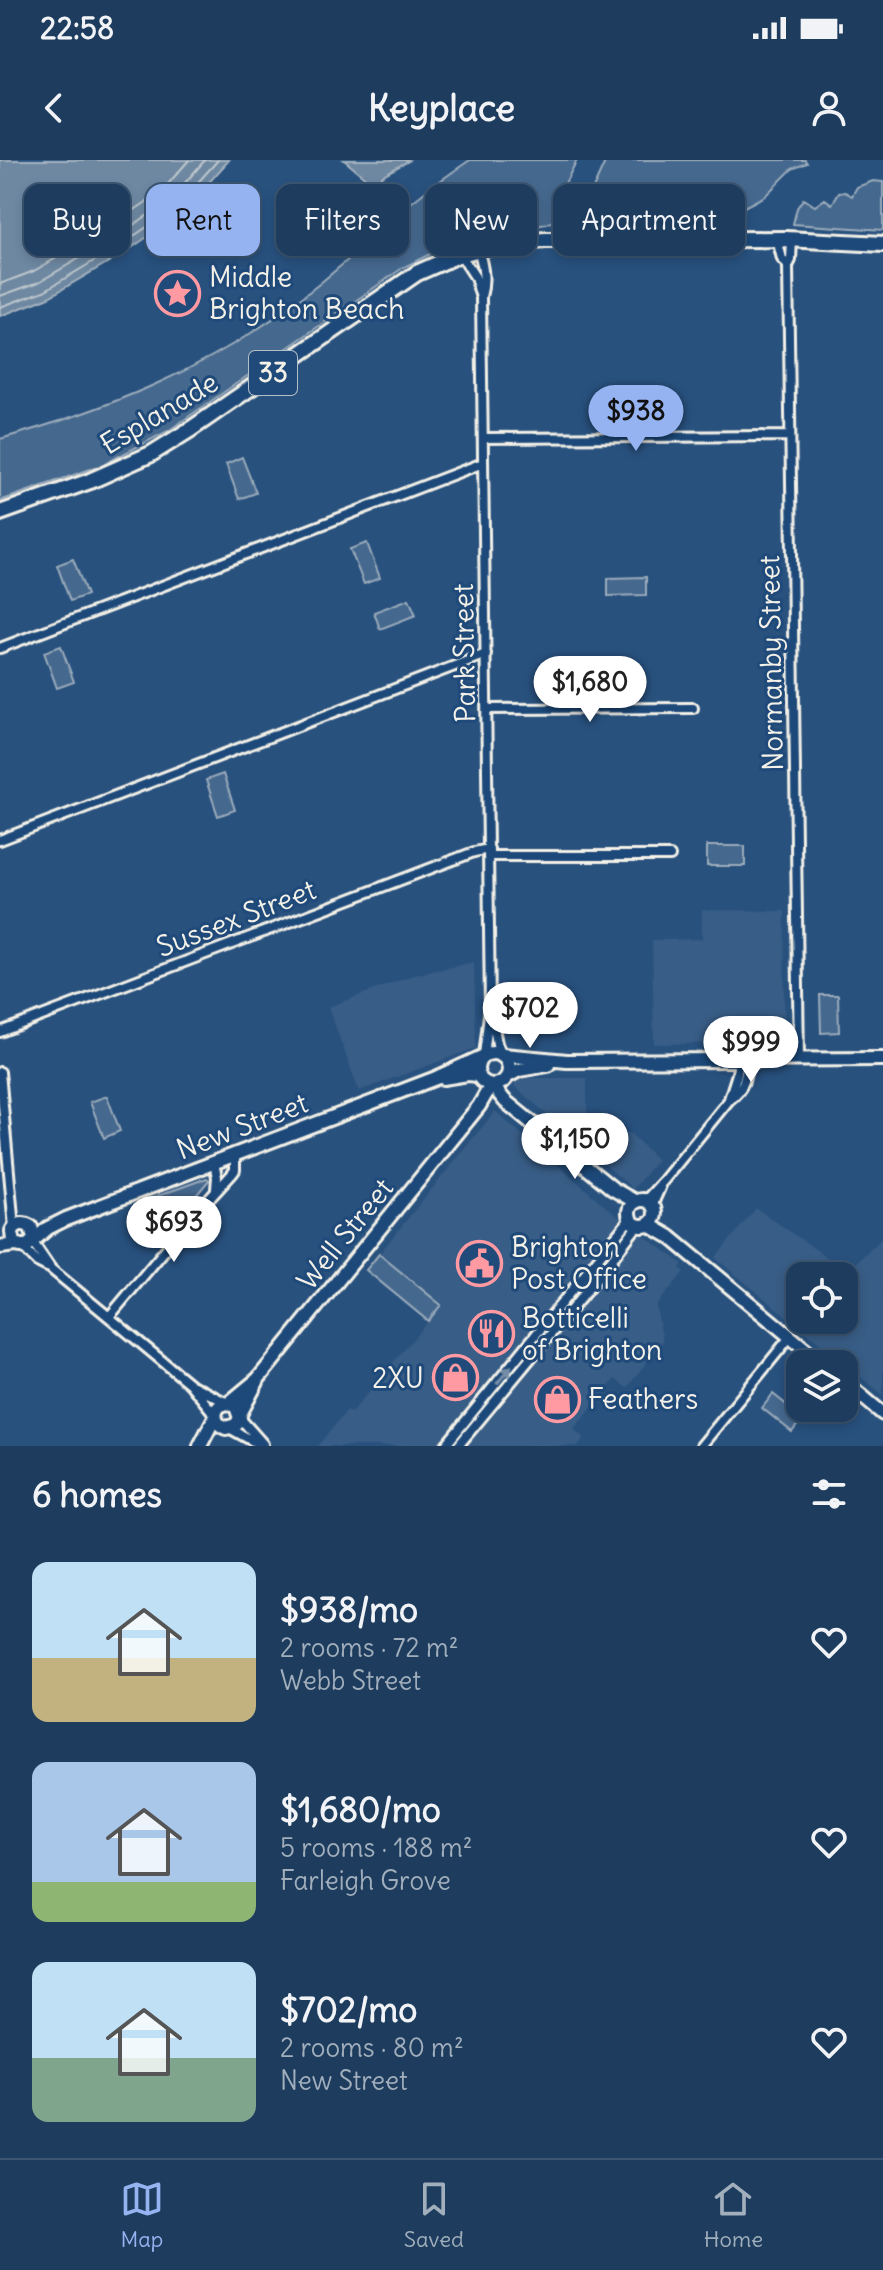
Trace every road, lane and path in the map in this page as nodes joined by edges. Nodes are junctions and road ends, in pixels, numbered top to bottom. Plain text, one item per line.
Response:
1 (784, 239) junction
2 (537, 241) edge
3 (883, 244) edge
4 (455, 256) edge
5 (461, 256) edge
6 (480, 256) edge
7 (788, 266) junction
8 (481, 298) junction
9 (790, 436) junction
10 (483, 438) junction
11 (483, 463) junction
12 (0, 513) edge
13 (0, 648) edge
14 (486, 654) junction
15 (693, 708) dead end
16 (487, 709) junction
17 (0, 840) edge
18 (489, 853) junction
19 (670, 856) dead end
20 (490, 1007) junction
21 (0, 1032) edge
22 (502, 1055) junction
23 (483, 1056) junction
24 (883, 1059) edge
25 (743, 1060) junction
26 (799, 1060) junction
27 (567, 1061) junction
28 (0, 1072) edge
29 (478, 1076) junction
30 (436, 1078) junction
31 (507, 1078) junction
32 (491, 1085) junction
33 (479, 1106) junction
34 (521, 1112) junction
35 (467, 1118) junction
36 (235, 1155) junction
37 (214, 1163) junction
38 (216, 1190) junction
39 (641, 1213) junction
40 (23, 1235) junction
41 (0, 1240) edge
42 (0, 1247) edge
43 (109, 1317) junction
44 (790, 1337) junction
45 (806, 1350) edge
46 (258, 1379) junction
47 (190, 1384) junction
48 (858, 1393) edge
49 (228, 1403) junction
50 (883, 1414) edge
51 (215, 1416) junction
52 (240, 1416) junction
53 (227, 1428) junction
54 (202, 1446) edge
55 (263, 1446) edge
56 (445, 1446) edge
57 (458, 1446) edge
58 (701, 1446) edge

1 - 2 main road, Esplanade / 33
1 - 3 main road, Esplanade / 33
1 - 7 street, Normanby Street
1 - 7 street, Normanby Street
4 - 12 main road, Esplanade / 33
5 - 8 street, Park Street
6 - 8 street, Park Street
7 - 9 street, Normanby Street
8 - 10 street, Park Street
9 - 10 street
9 - 26 street, Normanby Street
10 - 11 street, Park Street
11 - 13 street
11 - 14 street, Park Street
14 - 16 street, Park Street
14 - 17 street
15 - 16 street
16 - 18 street, Park Street
18 - 19 street, Sussex Street
18 - 20 street, Park Street
18 - 21 street, Sussex Street
20 - 22 street, Park Street
20 - 23 street, Park Street
22 - 23 street
22 - 27 street
22 - 31 street
23 - 29 street
23 - 30 street, New Street
24 - 26 street
25 - 26 street
25 - 27 street
25 - 39 street
27 - 31 street
28 - 40 street
29 - 30 street, New Street
29 - 32 street
29 - 35 street, Well Street
30 - 36 street, New Street
31 - 32 street
31 - 34 street
32 - 33 street, Well Street
32 - 34 street
33 - 34 street
33 - 35 street, Well Street
34 - 39 street
35 - 46 street, Well Street
36 - 37 street, New Street
36 - 38 street
37 - 38 street
37 - 40 street, New Street
38 - 43 street
39 - 44 street
56 -> 39 street
39 - 57 street
40 - 41 street, New Street
40 - 42 street, New Street
40 - 43 street
43 - 47 street
44 - 45 street
44 - 58 street
46 - 49 street, Well Street
46 - 52 street, Well Street
47 - 49 street
47 - 51 street
48 - 50 street
49 - 51 street
49 - 52 street
51 - 53 street
51 - 54 street
52 - 53 street
52 - 55 street
53 - 54 street
53 - 55 street

